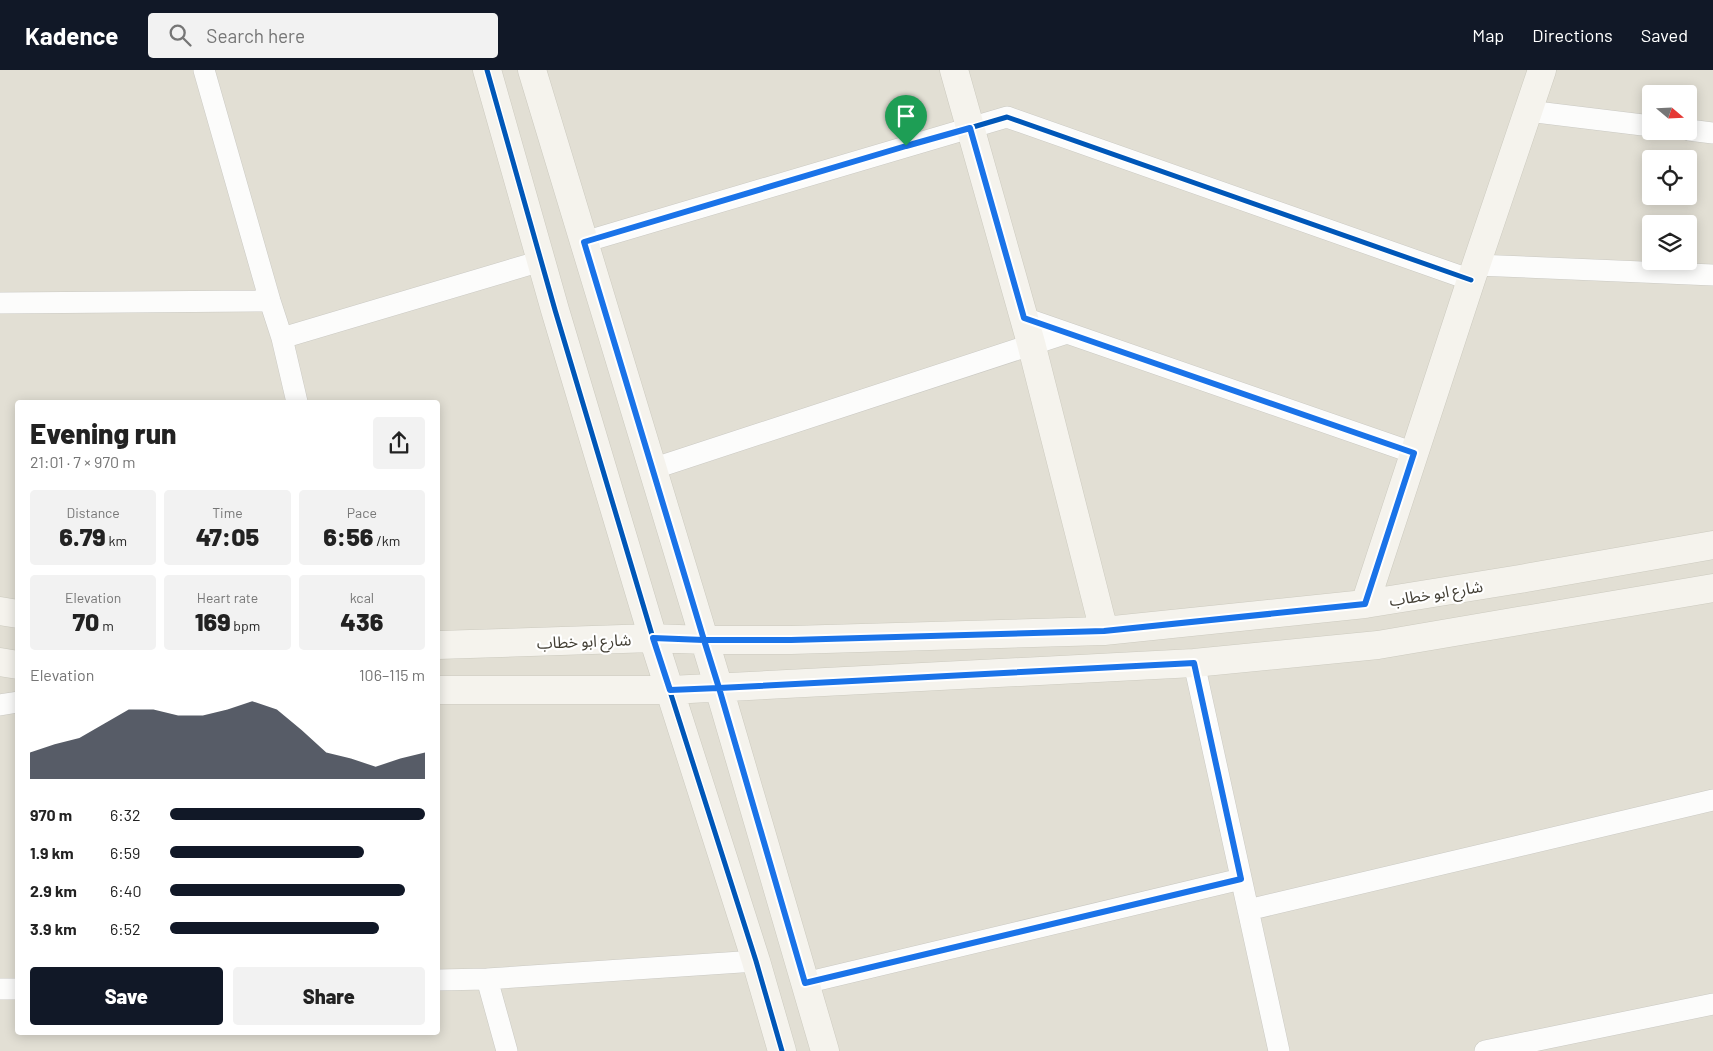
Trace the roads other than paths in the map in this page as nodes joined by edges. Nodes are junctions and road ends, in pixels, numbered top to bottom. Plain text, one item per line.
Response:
1 (204, 70) edge
2 (487, 70) edge
3 (532, 70) edge
4 (954, 70) edge
5 (1542, 70) edge
6 (1528, 110) junction
7 (1642, 125) edge
8 (970, 128) junction
9 (1698, 132) edge
10 (1713, 134) edge
11 (584, 242) junction
12 (541, 261) junction
13 (1474, 272) junction
14 (1713, 276) edge
15 (270, 301) junction
16 (0, 303) edge
17 (1028, 331) junction
18 (282, 338) junction
19 (297, 400) edge
20 (1414, 453) junction
21 (652, 469) junction
22 (1713, 545) edge
23 (1713, 588) edge
24 (1365, 604) junction
25 (0, 611) edge
26 (15, 614) edge
27 (1104, 631) junction
28 (653, 638) junction
29 (704, 640) junction
30 (440, 645) edge
31 (0, 662) edge
32 (1194, 663) junction
33 (15, 664) edge
34 (719, 688) junction
35 (440, 690) edge
36 (670, 690) junction
37 (15, 702) edge
38 (0, 705) edge
39 (1713, 800) edge
40 (1241, 879) junction
41 (1248, 910) junction
42 (756, 962) junction
43 (488, 979) junction
44 (440, 980) edge
45 (805, 983) junction
46 (0, 989) edge
47 (15, 989) edge
48 (1713, 1004) edge
49 (508, 1051) edge
50 (782, 1051) edge
51 (825, 1051) edge
52 (1279, 1051) edge
53 (1485, 1051) edge

1 - 15 street
2 - 12 street
3 - 11 street
4 - 8 street
5 - 6 street
6 - 7 street
6 - 13 street
8 - 11 street
8 - 13 street
8 - 17 street
9 - 10 street
11 - 21 street
12 - 18 street
12 - 28 street
13 - 14 street
13 - 20 street
15 - 16 street
15 - 18 street
17 - 20 street
17 - 21 street
17 - 27 street
18 - 19 street
20 - 24 street
21 - 29 street
22 - 24 street, شارع ابو خطاب
23 - 32 street
24 - 27 street, شارع ابو خطاب
25 - 26 street
27 - 29 street, شارع ابو خطاب
28 - 29 street, شارع ابو خطاب
28 - 30 street, شارع ابو خطاب
28 - 36 street
29 - 34 street
31 - 33 street
32 - 34 street
32 - 40 street
34 - 36 street
34 - 45 street
35 - 36 street
36 - 42 street
37 - 38 street
39 - 41 street
40 - 41 street
40 - 45 street
41 - 52 street
42 - 43 street
42 - 50 street
43 - 44 street
43 - 49 street
45 - 51 street
46 - 47 street
48 - 53 street

